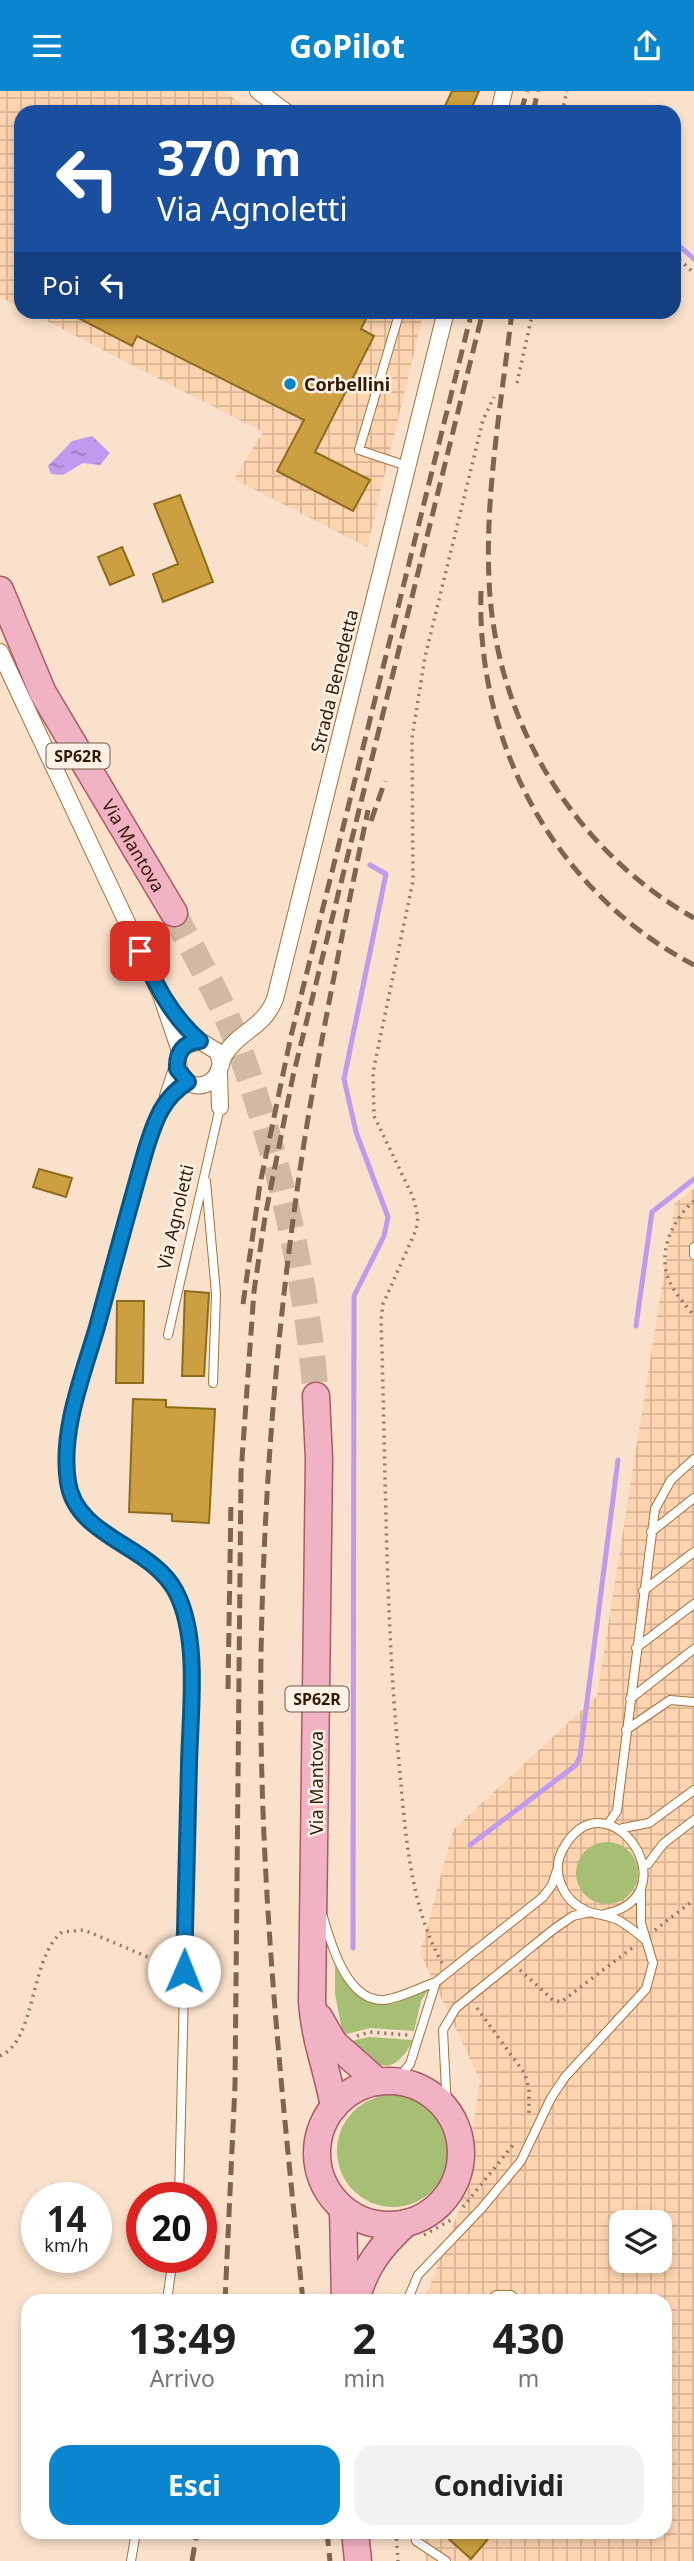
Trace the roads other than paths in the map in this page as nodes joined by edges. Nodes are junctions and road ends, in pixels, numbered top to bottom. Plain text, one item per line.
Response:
1 (258, 91) edge
2 (277, 105) edge
3 (398, 319) edge
4 (444, 319) edge
5 (407, 466) junction
6 (0, 590) edge
7 (0, 652) edge
8 (174, 912) tunnel mouth
9 (161, 995) junction
10 (204, 1042) junction
11 (233, 1044) junction
12 (180, 1051) junction
13 (177, 1069) junction
14 (220, 1069) junction
15 (188, 1082) junction
16 (205, 1084) junction
17 (169, 1096) junction
18 (220, 1107) junction
19 (205, 1171) junction
20 (694, 1247) edge
21 (694, 1255) edge
22 (168, 1335) dead end
23 (212, 1383) dead end
24 (316, 1396) tunnel mouth
25 (694, 1459) edge
26 (694, 1498) edge
27 (651, 1532) junction
28 (694, 1552) edge
29 (643, 1591) junction
30 (694, 1604) edge
31 (636, 1648) junction
32 (694, 1649) edge
33 (630, 1699) junction
34 (692, 1700) edge
35 (626, 1731) junction
36 (694, 1790) edge
37 (694, 1820) edge
38 (608, 1824) junction
39 (622, 1828) junction
40 (648, 1864) junction
41 (558, 1867) junction
42 (315, 1892) junction
43 (641, 1892) junction
44 (590, 1912) junction
45 (605, 1914) junction
46 (644, 1939) junction
47 (436, 1982) junction
48 (312, 2002) junction
49 (386, 2082) junction
50 (334, 2107) junction
51 (447, 2111) junction
52 (179, 2182) edge
53 (343, 2209) junction
54 (411, 2231) junction
55 (171, 2273) edge
56 (168, 2294) edge
57 (345, 2294) edge
58 (358, 2294) edge
59 (410, 2294) edge
60 (135, 2539) edge
61 (356, 2539) edge
62 (416, 2539) edge
63 (131, 2561) edge
64 (358, 2561) edge
65 (446, 2561) edge

1 - 2 street
3 - 5 lane
4 - 5 street, Strada Benedetta
5 - 11 street, Strada Benedetta
6 - 8 main road, Via Mantova / SP62R
7 - 9 street, Via Agnoletti
9 - 10 street, Via Agnoletti
9 - 12 street, Via Agnoletti
10 - 11 street
10 - 12 street
10 - 14 street, Via Agnoletti
11 - 14 street, Strada Benedetta
12 - 13 street, Via Agnoletti
13 - 15 street
13 - 17 street, Via Agnoletti
14 - 16 street
14 - 18 street, Via Agnoletti
15 - 16 street
15 - 17 street
16 - 18 street
17 - 52 lane
18 - 19 lane, Via Agnoletti
19 - 22 lane, Via Agnoletti
19 - 23 lane
20 - 21 lane
24 - 42 main road, Via Mantova / SP62R
25 - 27 lane
26 - 27 lane
27 - 29 lane
28 - 29 lane
29 - 31 lane
30 - 31 lane
31 - 33 lane
32 - 33 lane
33 - 35 lane
34 - 35 lane
35 - 38 lane
36 - 39 lane
37 - 40 lane
38 - 39 lane
38 - 41 lane
39 - 40 lane
40 - 43 lane
41 - 44 lane
41 - 47 lane
42 - 47 lane
42 - 48 main road, Via Mantova / SP62R
43 - 45 lane
43 - 46 lane
44 - 45 lane
44 - 51 lane
45 - 46 lane
46 - 59 lane
47 - 49 lane
48 - 49 main road, Via Mantova / SP62R
48 - 50 main road, Via Mantova / SP62R
49 - 50 main road
49 - 51 main road, Via Mantova / SP62R
50 - 53 main road
51 - 54 main road
53 - 54 main road
53 - 57 main road
54 - 58 main road
55 - 56 lane
60 - 63 lane
61 - 64 main road
62 - 65 lane

